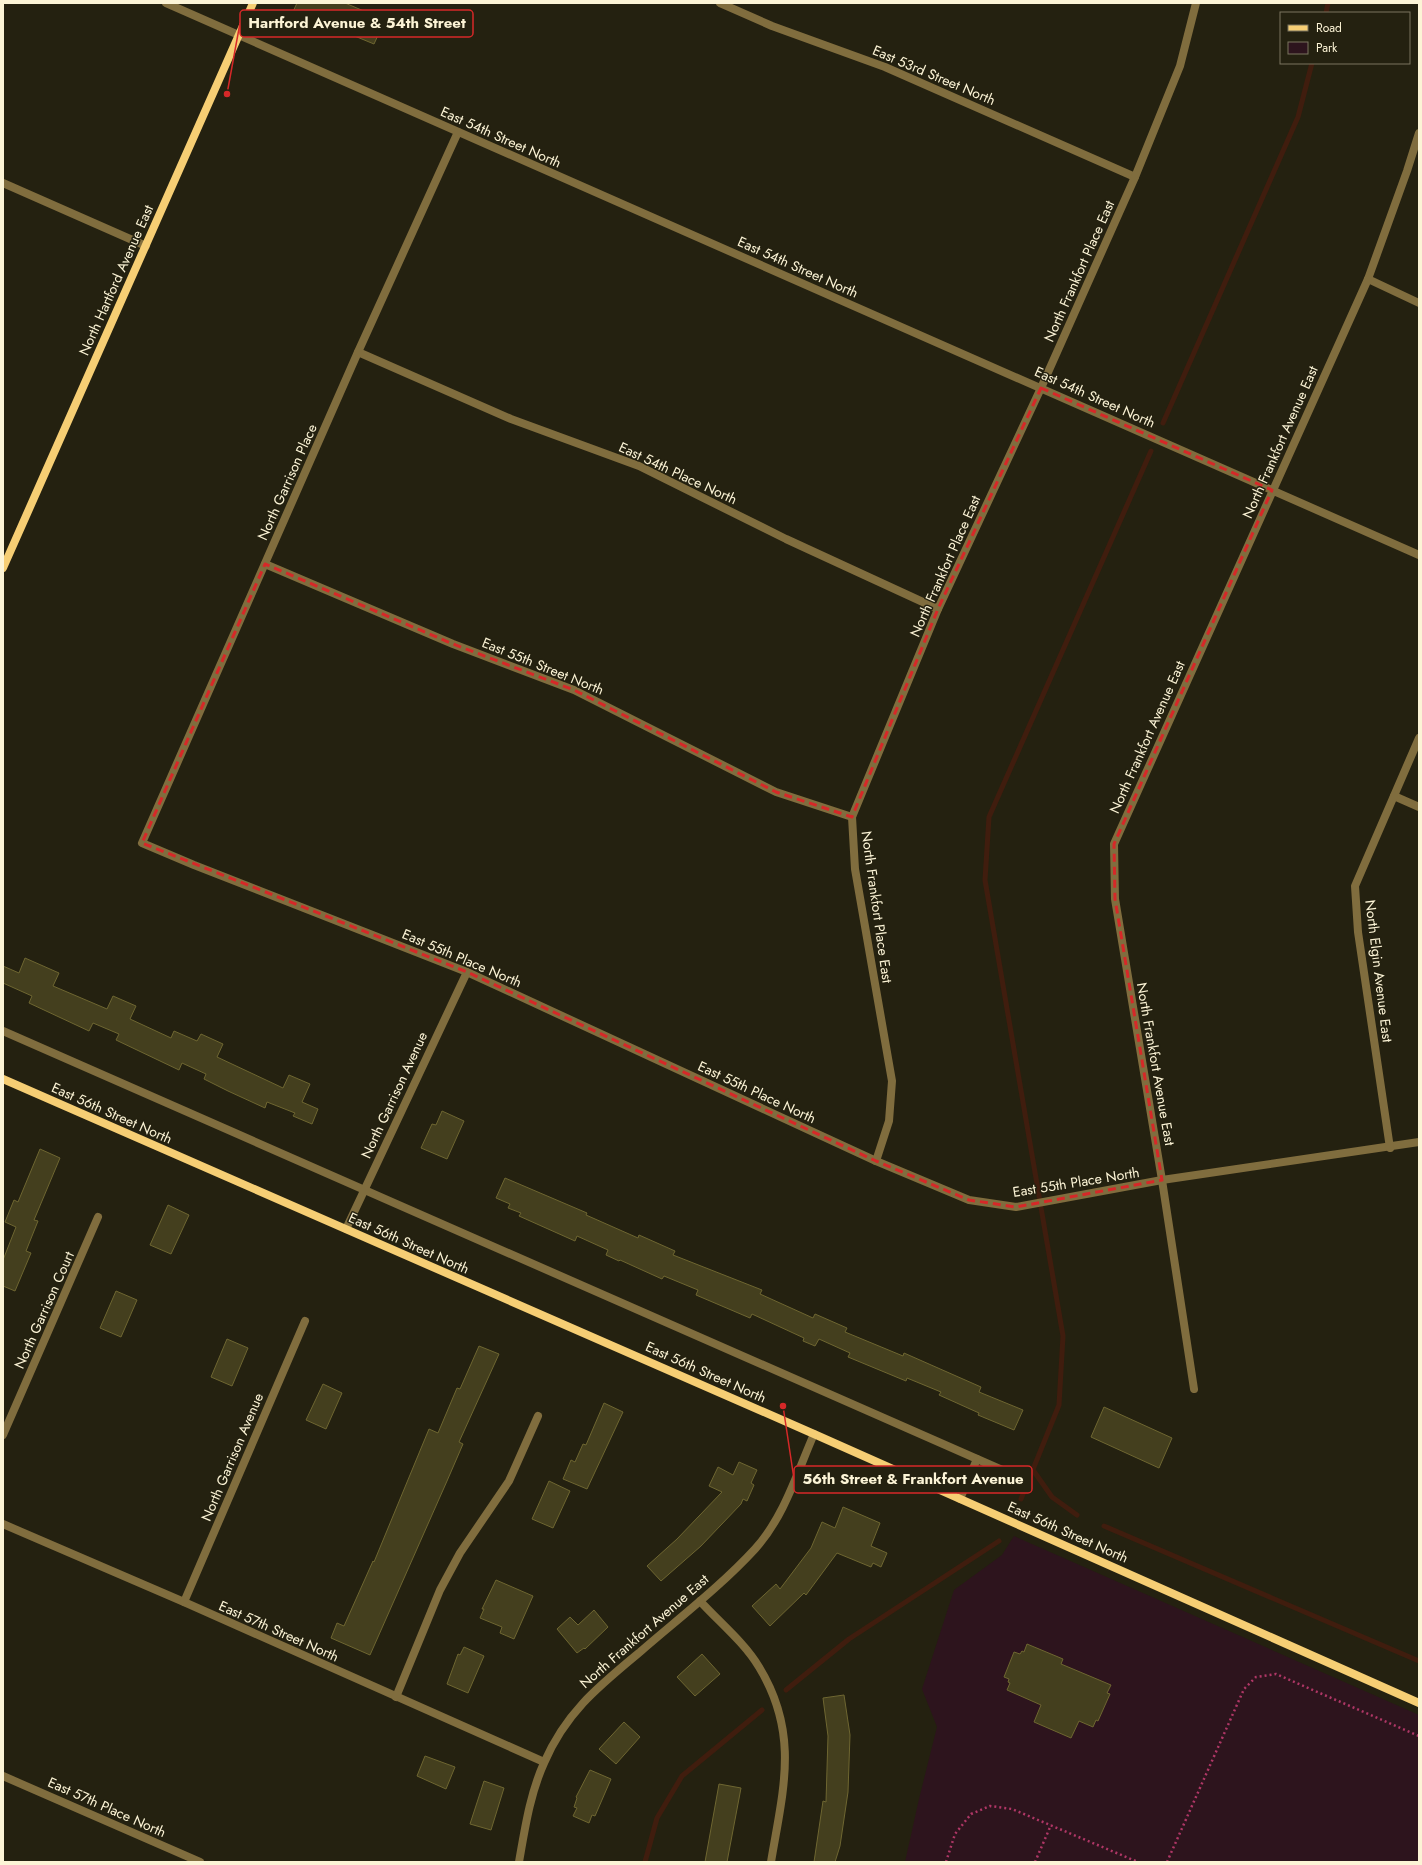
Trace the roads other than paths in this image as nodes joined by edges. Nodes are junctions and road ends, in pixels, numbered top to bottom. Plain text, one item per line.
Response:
1 (166, 3) edge
2 (253, 3) edge
3 (720, 3) edge
4 (1196, 3) edge
5 (239, 36) junction
6 (458, 132) junction
7 (1419, 133) edge
8 (1135, 177) junction
9 (3, 183) edge
10 (146, 246) junction
11 (1368, 279) junction
12 (1419, 303) edge
13 (358, 352) junction
14 (1041, 388) junction
15 (1272, 490) junction
16 (1419, 555) edge
17 (265, 564) junction
18 (3, 568) edge
19 (938, 609) junction
20 (1419, 738) edge
21 (1394, 796) junction
22 (1419, 807) edge
23 (852, 817) junction
24 (142, 842) joint
25 (467, 972) junction
26 (3, 1031) edge
27 (3, 1079) edge
28 (1419, 1142) edge
29 (1390, 1148) junction
30 (876, 1161) junction
31 (1162, 1180) junction
32 (364, 1189) junction
33 (98, 1217) dead end
34 (346, 1229) junction
35 (305, 1321) dead end
36 (1194, 1389) dead end
37 (538, 1416) dead end
38 (814, 1434) junction
39 (3, 1435) edge
40 (976, 1459) junction
41 (1009, 1473) dead end
42 (960, 1499) junction
43 (3, 1524) edge
44 (700, 1601) junction
45 (184, 1602) junction
46 (396, 1697) junction
47 (1419, 1703) edge
48 (544, 1762) junction
49 (3, 1776) edge
50 (200, 1862) edge
51 (519, 1862) edge
52 (771, 1862) edge

1 - 5 street, East 54th Street North
2 - 5 street, North Hartford Avenue East
3 - 8 street, East 53rd Street North
4 - 8 street, North Frankfort Place East
5 - 6 street, East 54th Street North
5 - 10 street, North Hartford Avenue East
6 - 13 street, North Garrison Place
6 - 14 street, East 54th Street North
7 - 11 street, North Frankfort Avenue East
8 - 14 street, North Frankfort Place East
9 - 10 street
10 - 18 street, North Hartford Avenue East
11 - 12 street
11 - 15 street, North Frankfort Avenue East
13 - 17 street, North Garrison Place
13 - 19 street, East 54th Place North
14 - 15 street, East 54th Street North
14 - 19 street, North Frankfort Place East
15 - 16 street, East 54th Street North
15 - 31 street, North Frankfort Avenue East
17 - 23 street, East 55th Street North
17 - 24 street, North Garrison Place
19 - 23 street, North Frankfort Place East
20 - 21 street, North Elgin Avenue East
21 - 22 street
21 - 29 street, North Elgin Avenue East
23 - 30 street, North Frankfort Place East
24 - 25 street, East 55th Place North
25 - 30 street, East 55th Place North
25 - 32 street, North Garrison Avenue
26 - 32 street, East 56th Street North
27 - 34 street, East 56th Street North
28 - 29 street
29 - 31 street, East 55th Place North
30 - 31 street, East 55th Place North
31 - 36 street, North Frankfort Avenue East
32 - 34 street, North Garrison Avenue
32 - 40 street, East 56th Street North
33 - 39 street, North Garrison Court
34 - 38 street, East 56th Street North
35 - 45 street, North Garrison Avenue
37 - 46 street
38 - 42 street, East 56th Street North
38 - 44 street, North Frankfort Avenue East
40 - 41 street, East 56th Street North
40 - 42 street
42 - 47 street, East 56th Street North
43 - 45 street, East 57th Street North
44 - 48 street, North Frankfort Avenue East
44 - 52 street
45 - 46 street, East 57th Street North
46 - 48 street, East 57th Street North
48 - 51 street, North Frankfort Avenue East
49 - 50 street, East 57th Place North

